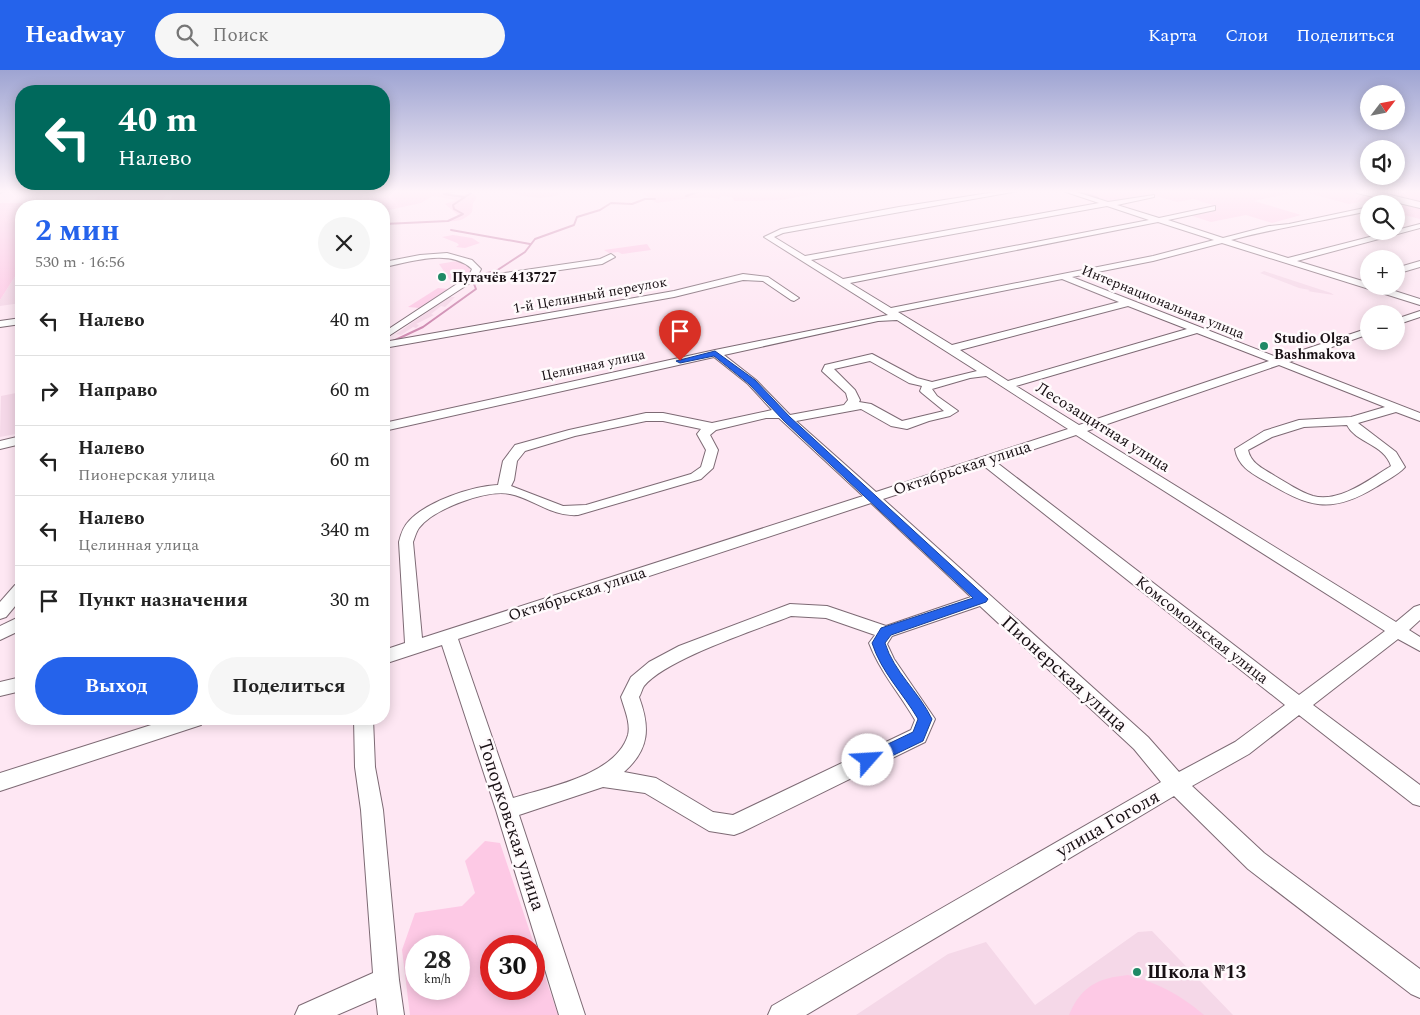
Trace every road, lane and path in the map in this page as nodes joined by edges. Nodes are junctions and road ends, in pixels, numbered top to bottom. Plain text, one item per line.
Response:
1 (772, 235) edge
2 (935, 235) edge
3 (1080, 235) edge
4 (1203, 235) edge
5 (1243, 235) edge
6 (1385, 235) edge
7 (1221, 241) junction
8 (611, 258) dead end
9 (803, 259) junction
10 (1286, 261) junction
11 (390, 263) edge
12 (1420, 264) edge
13 (1405, 269) edge
14 (1064, 277) junction
15 (466, 281) junction
16 (842, 282) junction
17 (1360, 282) edge
18 (1357, 283) junction
19 (794, 298) dead end
20 (1420, 302) edge
21 (1127, 303) junction
22 (894, 314) junction
23 (1420, 314) edge
24 (1405, 319) edge
25 (15, 322) edge
26 (0, 324) edge
27 (1195, 330) junction
28 (390, 332) edge
29 (1360, 334) edge
30 (390, 345) edge
31 (951, 349) junction
32 (715, 353) junction
33 (1277, 362) junction
34 (987, 373) junction
35 (931, 385) junction
36 (1006, 385) junction
37 (848, 407) junction
38 (1396, 408) junction
39 (785, 417) junction
40 (1420, 417) edge
41 (1352, 421) junction
42 (390, 423) edge
43 (712, 427) junction
44 (1077, 430) junction
45 (15, 441) edge
46 (0, 445) edge
47 (986, 461) junction
48 (503, 488) junction
49 (872, 497) junction
50 (15, 596) edge
51 (982, 599) junction
52 (1420, 611) edge
53 (0, 613) edge
54 (15, 625) edge
55 (1397, 631) junction
56 (886, 632) junction
57 (0, 634) edge
58 (448, 636) junction
59 (1420, 645) edge
60 (414, 647) junction
61 (390, 655) edge
62 (15, 685) edge
63 (0, 689) edge
64 (1299, 705) junction
65 (176, 725) edge
66 (363, 725) edge
67 (603, 778) junction
68 (0, 782) edge
69 (1176, 786) junction
70 (1420, 797) edge
71 (507, 810) junction
72 (386, 980) junction
73 (1420, 985) edge
74 (308, 1015) edge
75 (391, 1015) edge
76 (572, 1015) edge
77 (781, 1015) edge

1 - 9 street, Лесозащитная улица
2 - 9 street
3 - 16 street
4 - 7 street
5 - 7 street, Целинная улица
6 - 10 street
7 - 10 street
7 - 14 street, Целинная улица
8 - 15 street
9 - 16 street, Лесозащитная улица
10 - 18 street
11 - 15 street
12 - 13 street
14 - 21 street, Интернациональная улица
14 - 22 street, Целинная улица
15 - 28 street
16 - 22 street, Лесозащитная улица
17 - 18 street
18 - 20 street
19 - 30 street, 1-й Целинный переулок
21 - 27 street, Интернациональная улица
21 - 31 street
22 - 31 street, Лесозащитная улица
22 - 32 street, Целинная улица
23 - 24 street
25 - 26 street
27 - 33 street, Интернациональная улица
27 - 36 street
29 - 33 street, Октябрьская улица
31 - 34 street, Лесозащитная улица
32 - 39 street, Пионерская улица
32 - 42 street, Целинная улица
33 - 38 street, Интернациональная улица
33 - 44 street, Октябрьская улица
34 - 35 street
34 - 36 street, Лесозащитная улица
35 - 37 street
35 - 37 street
36 - 44 street, Лесозащитная улица
37 - 39 street
38 - 40 street, Интернациональная улица
38 - 41 street
39 - 43 street
39 - 49 street, Пионерская улица
41 - 41 street
43 - 48 street
43 - 48 street
44 - 47 street, Октябрьская улица
44 - 55 street, Лесозащитная улица
45 - 46 street
47 - 49 street, Октябрьская улица
47 - 64 street, Комсомольская улица
48 - 60 street
49 - 51 street, Пионерская улица
49 - 58 street, Октябрьская улица
50 - 53 street
51 - 56 street
51 - 69 street, Пионерская улица
52 - 55 street, улица Гоголя
54 - 57 street
55 - 59 street, Лесозащитная улица
55 - 64 street, улица Гоголя
56 - 67 street
56 - 67 street
58 - 60 street, Октябрьская улица
58 - 71 street, Топорковская улица
60 - 61 street, Октябрьская улица
62 - 63 street
64 - 69 street, улица Гоголя
64 - 70 street, Комсомольская улица
65 - 68 street
66 - 72 street
67 - 71 street
69 - 73 street, Пионерская улица
69 - 77 street, улица Гоголя
71 - 76 street, Топорковская улица
72 - 74 street
72 - 75 street

